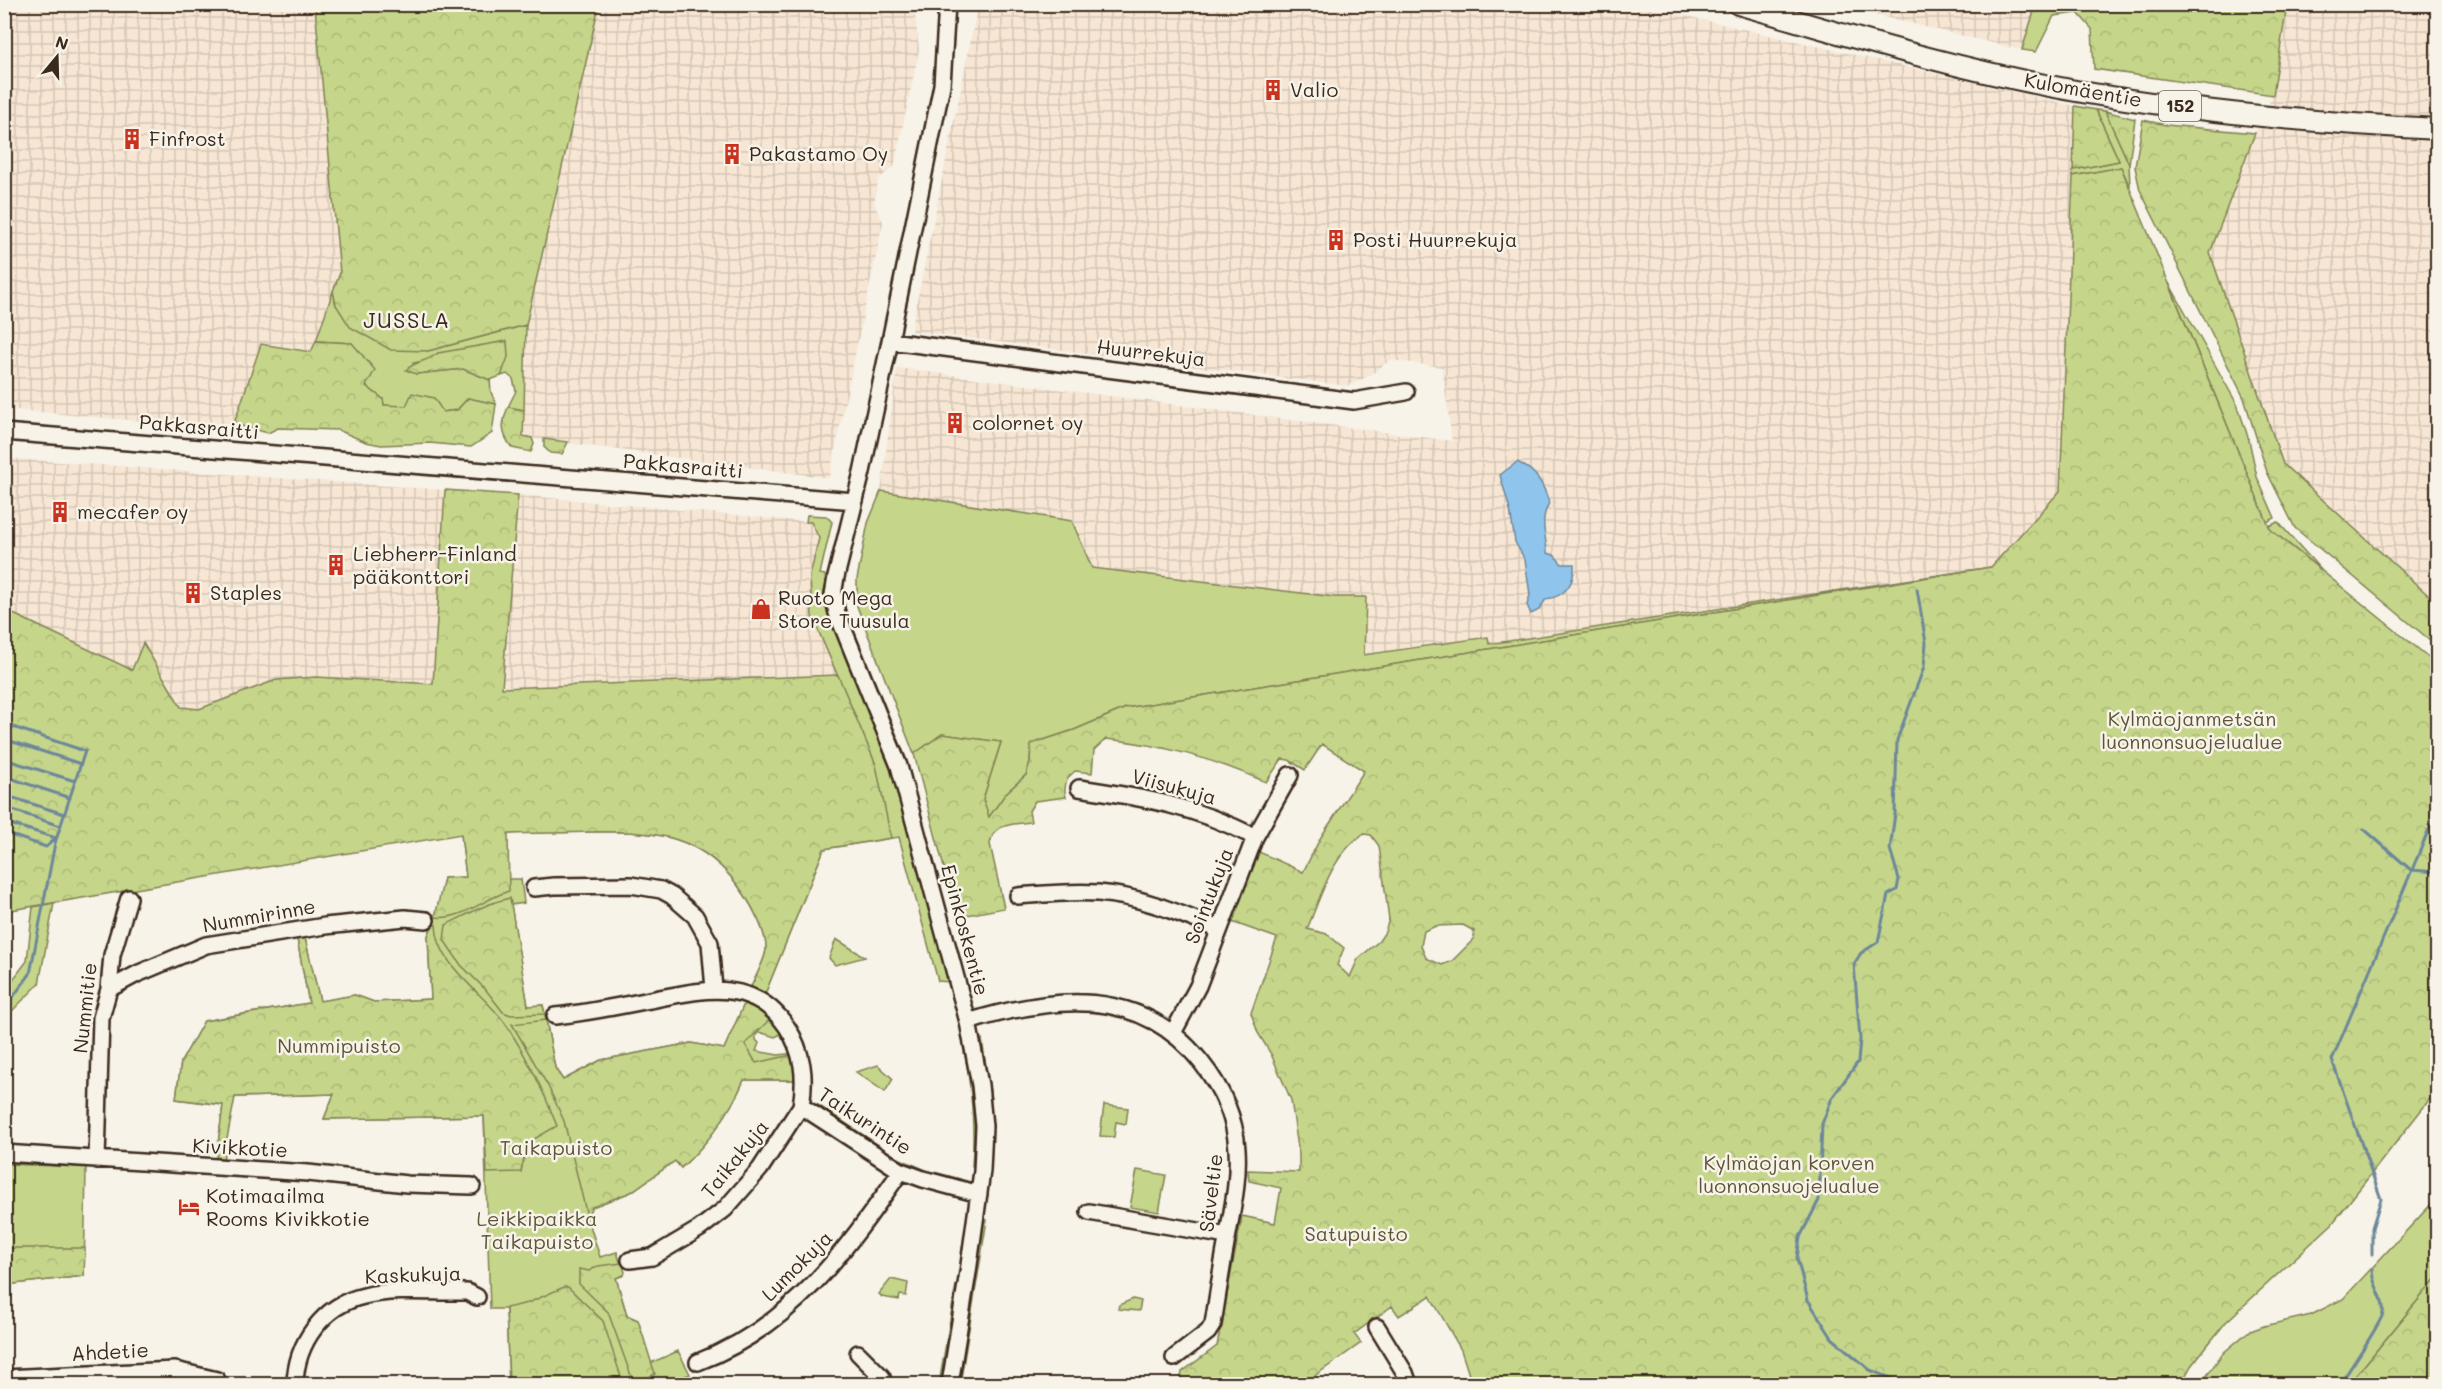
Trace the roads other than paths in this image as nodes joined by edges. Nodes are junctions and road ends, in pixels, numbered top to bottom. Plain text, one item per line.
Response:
1 (947, 4) edge
2 (1738, 4) edge
3 (2438, 129) edge
4 (890, 341) junction
5 (1406, 392) dead end
6 (4, 432) edge
7 (855, 501) junction
8 (1290, 776) dead end
9 (1079, 788) dead end
10 (1255, 837) junction
11 (534, 888) dead end
12 (1018, 896) dead end
13 (129, 898) dead end
14 (426, 920) dead end
15 (1218, 929) junction
16 (109, 989) junction
17 (714, 989) junction
18 (555, 1016) dead end
19 (968, 1022) junction
20 (1173, 1033) junction
21 (801, 1106) junction
22 (4, 1153) edge
23 (97, 1160) junction
24 (901, 1171) junction
25 (472, 1186) dead end
26 (979, 1194) junction
27 (1089, 1212) dead end
28 (1227, 1236) junction
29 (630, 1260) dead end
30 (477, 1297) dead end
31 (1377, 1327) dead end
32 (858, 1353) dead end
33 (1174, 1358) dead end
34 (698, 1362) dead end
35 (4, 1377) edge
36 (124, 1378) edge
37 (217, 1380) dead end
38 (879, 1381) edge
39 (295, 1384) edge
40 (950, 1384) edge
41 (1409, 1384) edge

1 - 4 street
2 - 3 main road, Kulomäentie / 152
4 - 5 street, Huurrekuja
4 - 7 street
6 - 7 street, Pakkasraitti
7 - 19 street, Epinkoskentie
8 - 10 street, Sointukuja
9 - 10 street, Viisukuja
10 - 15 street, Sointukuja
11 - 17 street
12 - 15 street
13 - 16 street, Nummitie
14 - 16 street, Nummirinne
15 - 20 street, Sointukuja
16 - 23 street, Nummitie
17 - 18 street, Taikurintie
17 - 21 street, Taikurintie
19 - 20 street, Säveltie
19 - 26 street, Epinkoskentie
20 - 28 street, Säveltie
21 - 24 street, Taikurintie
21 - 29 street, Taikakuja
22 - 23 street, Kivikkotie
23 - 25 street, Kivikkotie
24 - 26 street, Taikurintie
24 - 34 street, Lumokuja
26 - 40 street, Epinkoskentie
27 - 28 street
28 - 33 street, Säveltie
30 - 39 street, Kaskukuja
31 - 41 street
32 - 38 street
35 - 36 street, Ahdetie
36 - 37 street, Ahdetie

